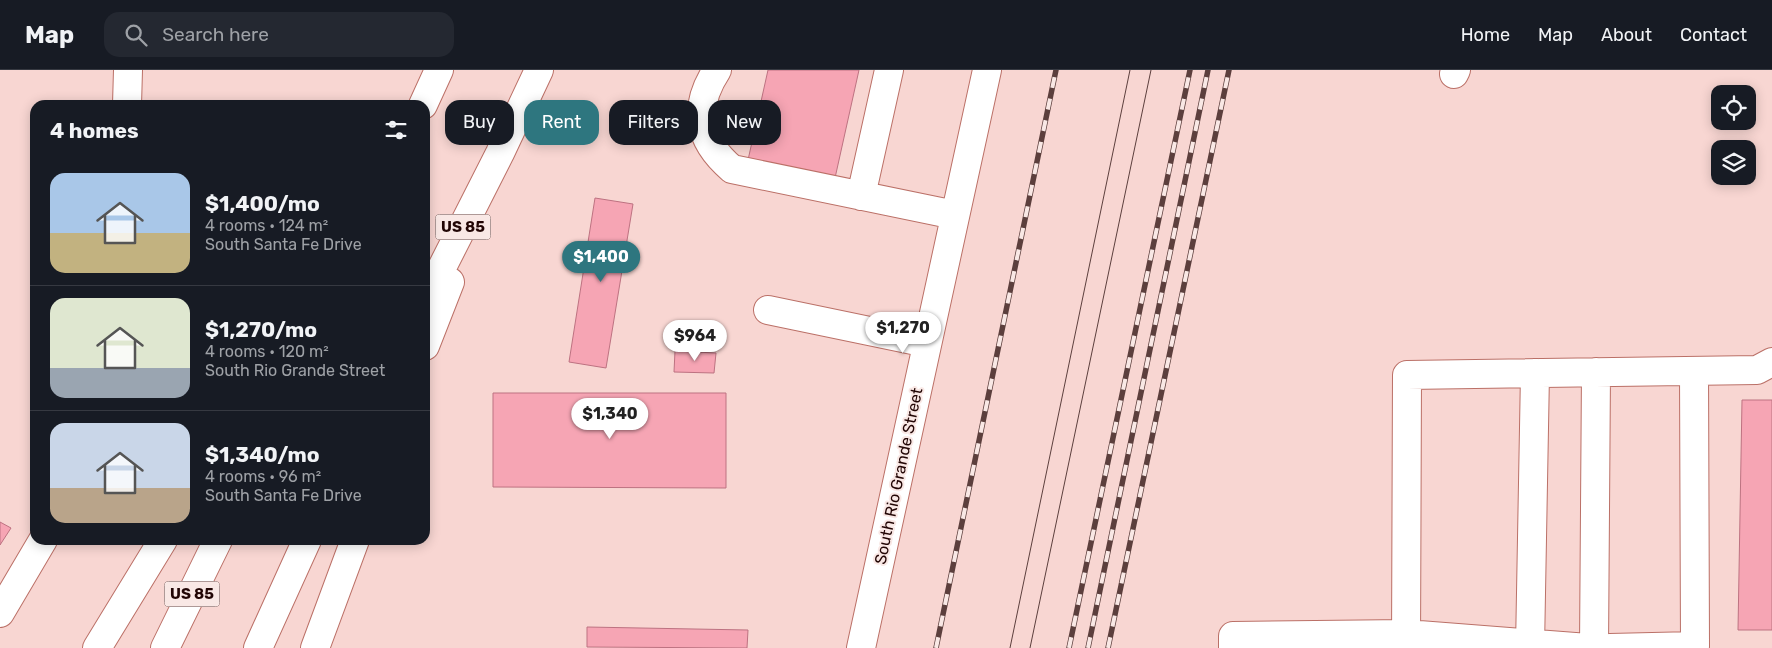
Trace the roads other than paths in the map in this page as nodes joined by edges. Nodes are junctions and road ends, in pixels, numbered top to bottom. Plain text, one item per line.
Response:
1 (128, 70) edge
2 (539, 70) edge
3 (717, 70) edge
4 (889, 70) edge
5 (987, 70) edge
6 (437, 74) edge
7 (127, 100) edge
8 (419, 100) edge
9 (425, 100) edge
10 (500, 153) junction
11 (861, 196) junction
12 (955, 215) junction
13 (430, 291) edge
14 (768, 310) dead end
15 (430, 333) edge
16 (927, 343) junction
17 (1772, 362) edge
18 (1694, 371) junction
19 (1596, 372) junction
20 (1535, 374) junction
21 (40, 545) edge
22 (161, 545) edge
23 (216, 545) edge
24 (305, 545) edge
25 (353, 545) edge
26 (0, 613) edge
27 (1406, 641) edge
28 (1309, 642) edge
29 (1530, 646) edge
30 (97, 648) edge
31 (165, 648) edge
32 (258, 648) edge
33 (315, 648) edge
34 (861, 648) edge
35 (1233, 648) edge
36 (1588, 648) edge
37 (1594, 648) edge
38 (1610, 648) edge

1 - 7 main road
2 - 10 main road, US 85
3 - 11 main road
4 - 11 main road
5 - 12 main road, South Rio Grande Street
6 - 8 main road
6 - 9 main road
10 - 13 main road, US 85
10 - 15 main road
11 - 12 main road
12 - 16 main road, South Rio Grande Street
14 - 16 main road
16 - 34 main road, South Rio Grande Street
17 - 18 main road
18 - 19 main road
18 - 38 main road
19 - 20 main road
19 - 37 main road
20 - 27 main road
20 - 29 main road
21 - 26 main road
22 - 30 main road
23 - 31 main road, US 85
24 - 32 main road
25 - 33 main road
27 - 28 main road
27 - 29 main road
28 - 35 main road
29 - 36 main road

